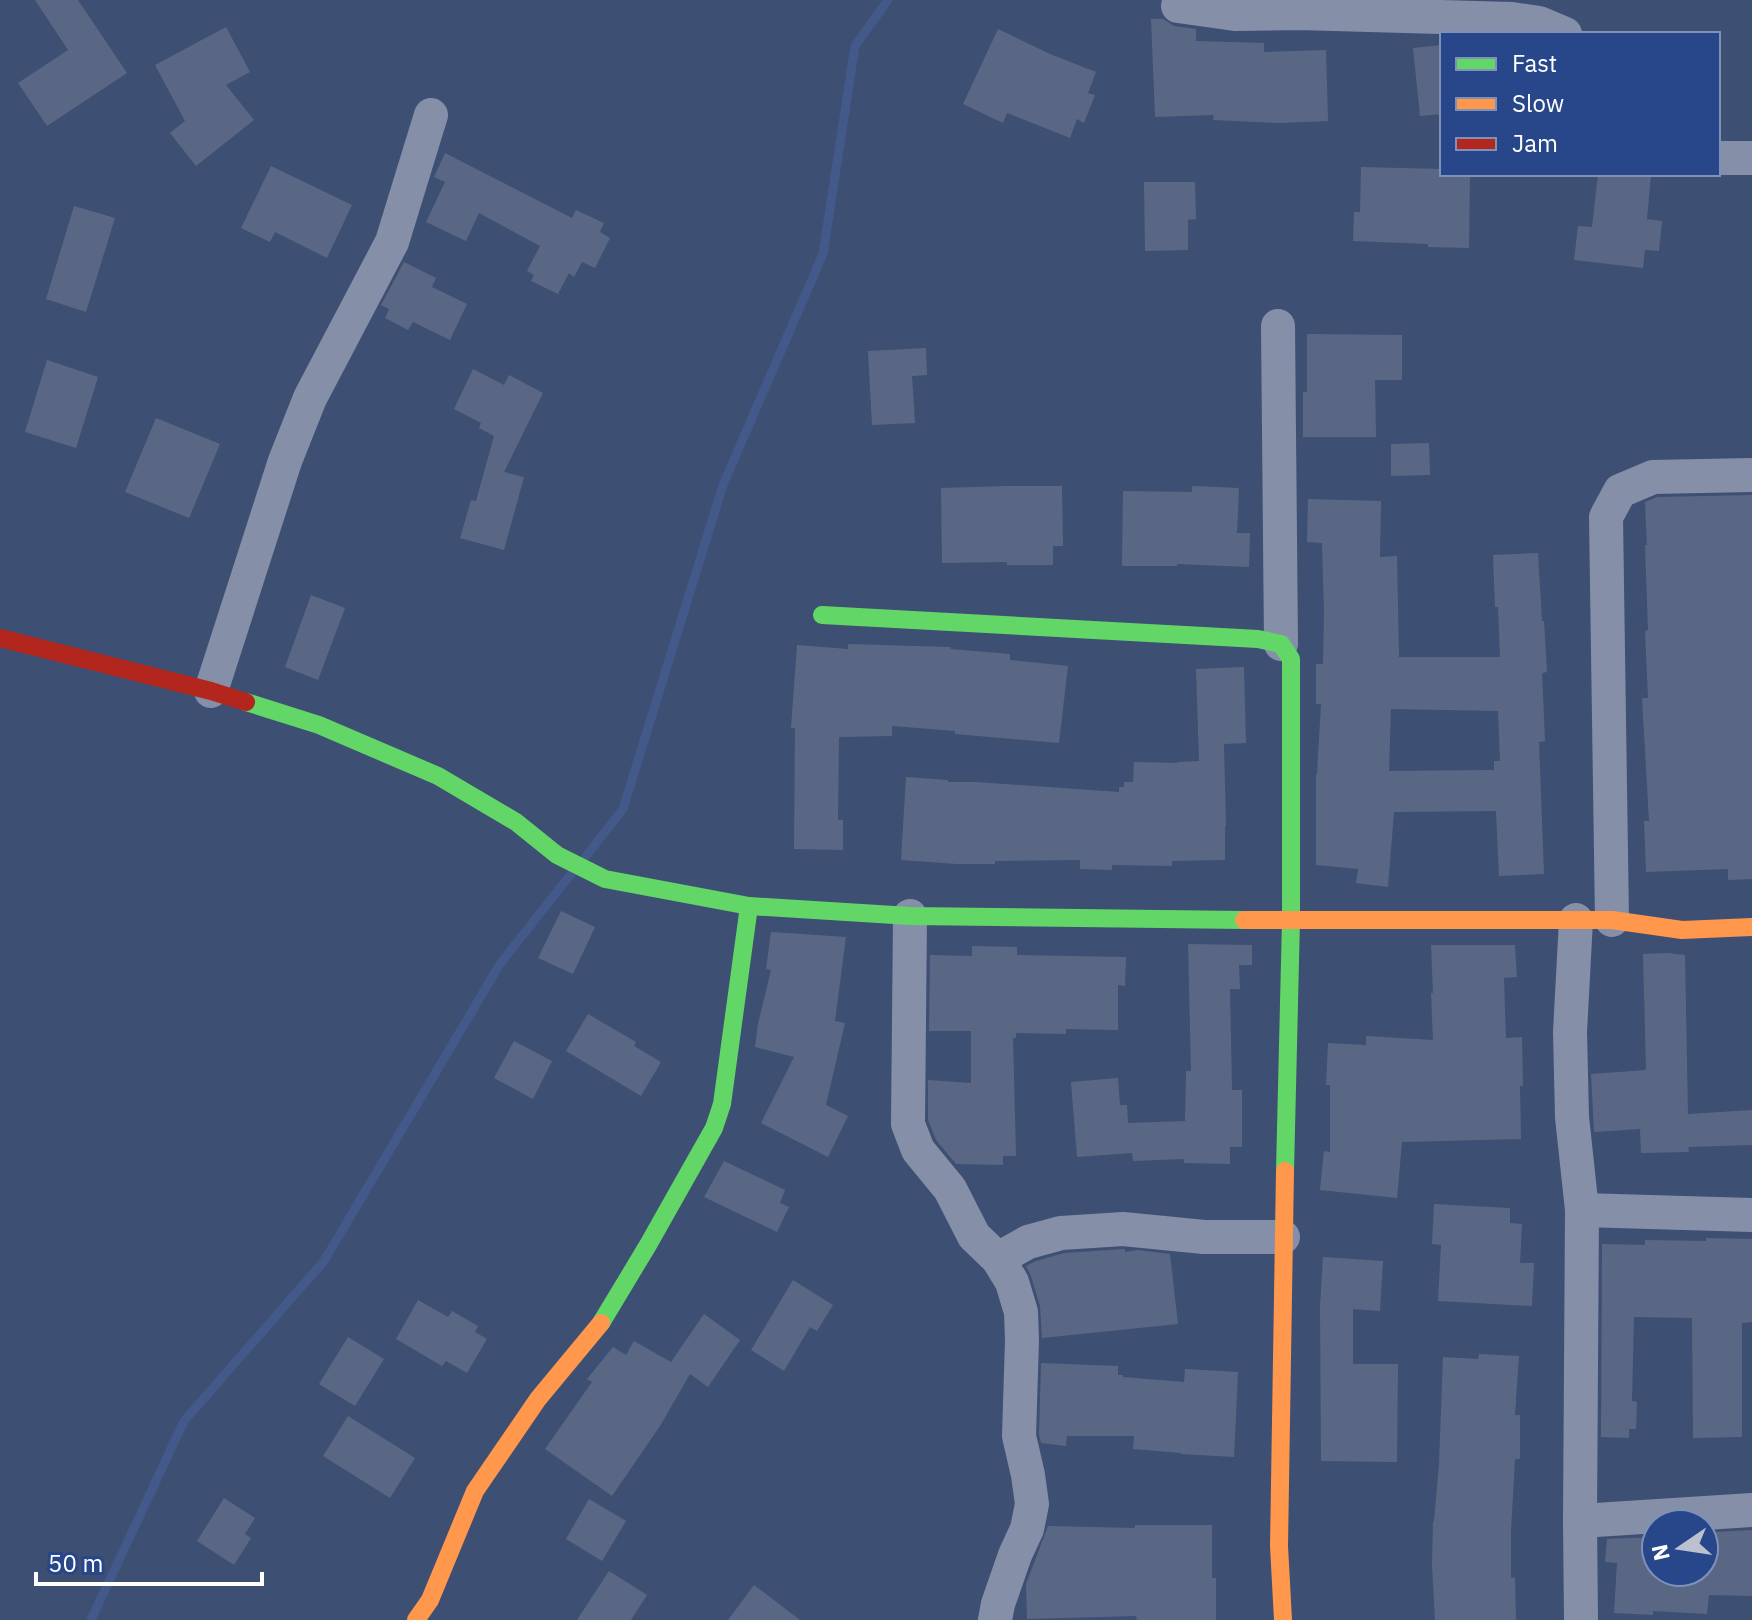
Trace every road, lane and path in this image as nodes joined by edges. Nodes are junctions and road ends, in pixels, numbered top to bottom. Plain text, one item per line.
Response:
1 (1178, 6) dead end
2 (1560, 32) edge
3 (431, 115) dead end
4 (1720, 158) edge
5 (1752, 158) edge
6 (1278, 326) dead end
7 (1752, 475) edge
8 (822, 615) dead end
9 (0, 638) edge
10 (1281, 644) junction
11 (211, 691) junction
12 (749, 906) junction
13 (910, 916) junction
14 (1291, 920) junction
15 (1576, 920) junction
16 (1612, 920) junction
17 (1752, 927) edge
18 (1582, 1210) junction
19 (1752, 1215) edge
20 (1283, 1237) junction
21 (998, 1259) junction
22 (1752, 1510) edge
23 (1580, 1521) junction
24 (416, 1620) edge
25 (995, 1620) edge
26 (1283, 1620) edge
27 (1581, 1620) edge

1 - 2 street
3 - 11 street
4 - 5 street
6 - 10 street
7 - 16 street
8 - 10 street
9 - 11 street
10 - 14 street
11 - 12 street
12 - 13 street
12 - 24 street
13 - 14 street
13 - 21 street
14 - 15 street
14 - 20 street
15 - 16 street
15 - 18 street
16 - 17 street
18 - 19 street
18 - 23 street
20 - 21 street
20 - 26 street
21 - 25 street
22 - 23 street
23 - 27 street

